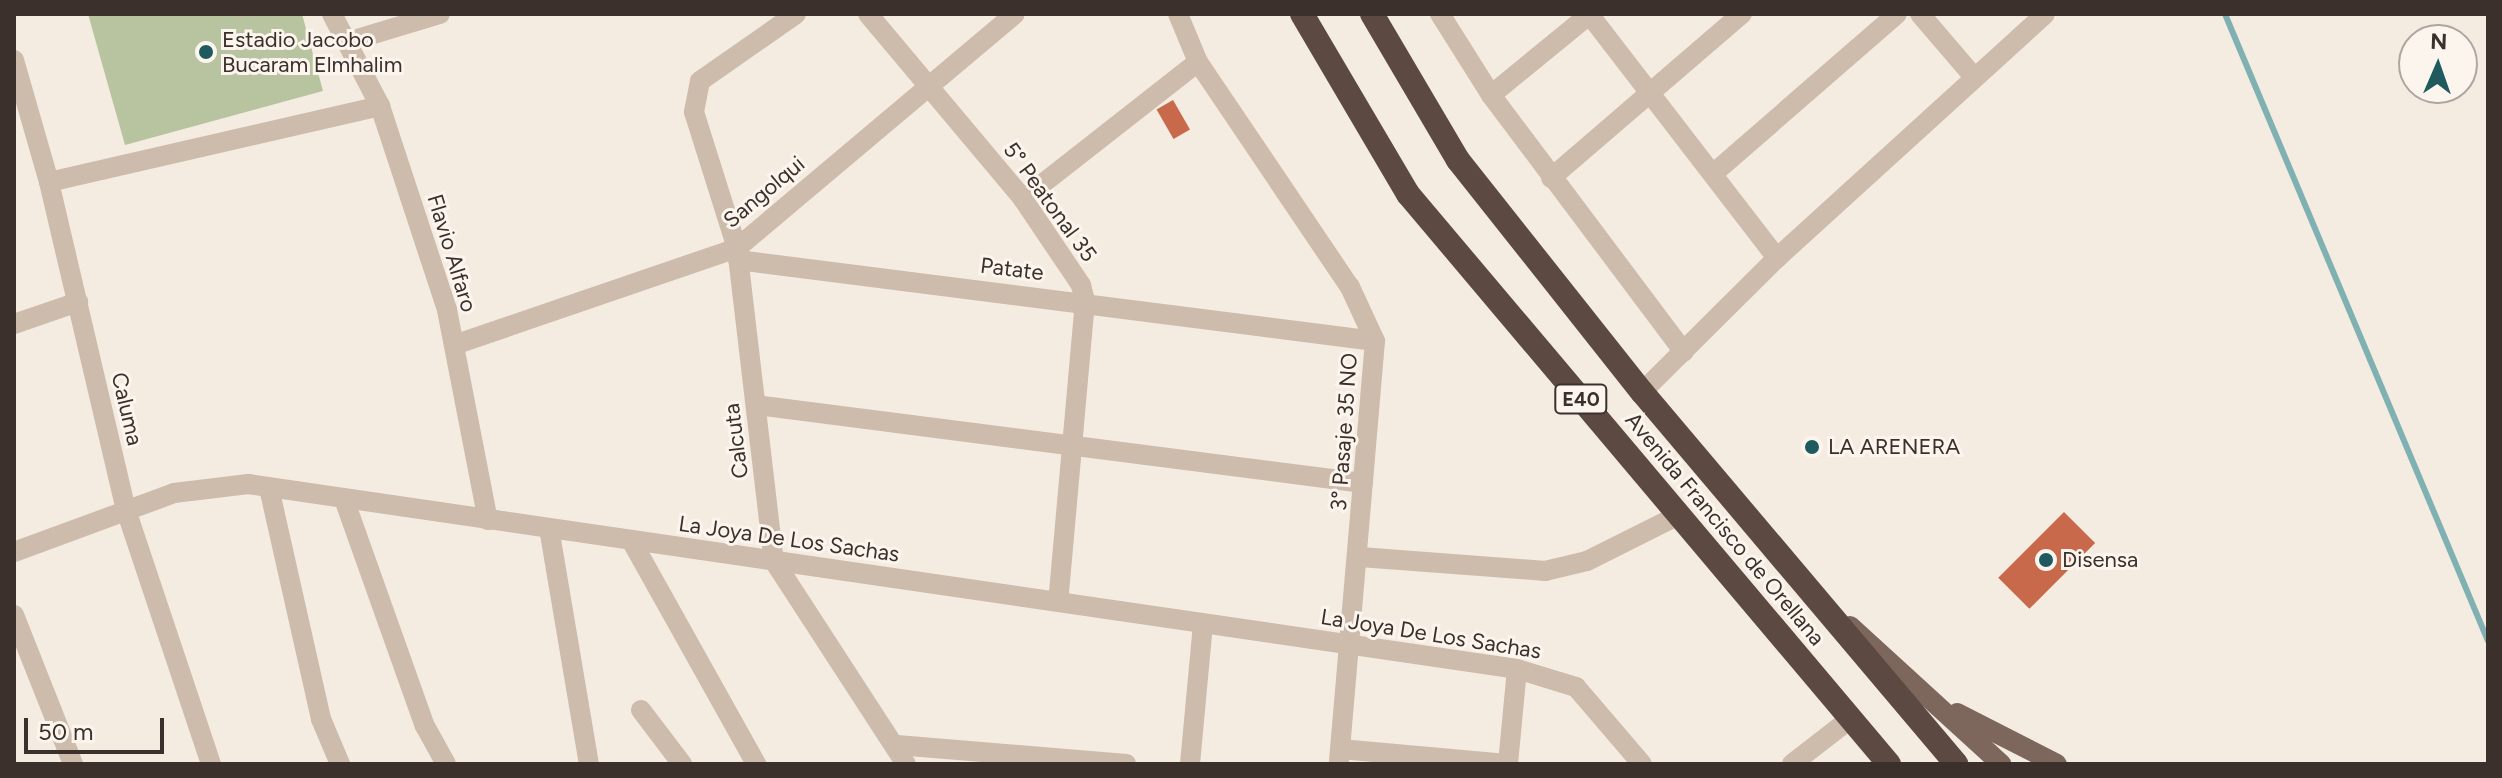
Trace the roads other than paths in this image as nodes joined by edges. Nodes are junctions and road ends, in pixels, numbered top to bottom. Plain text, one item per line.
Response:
1 (332, 14) edge
2 (440, 14) edge
3 (796, 14) edge
4 (868, 14) edge
5 (1015, 14) edge
6 (1178, 14) edge
7 (1302, 14) edge
8 (1372, 14) edge
9 (1440, 14) edge
10 (1590, 14) edge
11 (1742, 14) edge
12 (1897, 14) edge
13 (1920, 14) edge
14 (2045, 14) edge
15 (347, 42) junction
16 (14, 60) edge
17 (1198, 62) junction
18 (1974, 77) junction
19 (927, 85) junction
20 (1652, 90) junction
21 (1491, 95) junction
22 (380, 106) junction
23 (1714, 173) junction
24 (1551, 178) junction
25 (49, 182) junction
26 (1023, 199) junction
27 (737, 254) junction
28 (1777, 258) junction
29 (1085, 301) junction
30 (78, 302) junction
31 (14, 324) edge
32 (1375, 341) junction
33 (454, 345) junction
34 (1684, 352) junction
35 (1642, 392) junction
36 (756, 405) junction
37 (1070, 447) junction
38 (1363, 483) junction
39 (269, 488) junction
40 (344, 499) junction
41 (126, 510) junction
42 (1679, 515) junction
43 (488, 520) junction
44 (549, 528) junction
45 (631, 540) junction
46 (14, 552) edge
47 (1360, 557) junction
48 (774, 561) junction
49 (1058, 602) junction
50 (1826, 605) junction
51 (14, 615) edge
52 (1203, 624) junction
53 (1352, 645) junction
54 (1517, 669) junction
55 (1937, 703) junction
56 (641, 710) dead end
57 (1850, 719) junction
58 (901, 755) edge
59 (1340, 756) edge
60 (73, 764) edge
61 (211, 764) edge
62 (340, 764) edge
63 (446, 764) edge
64 (589, 764) edge
65 (682, 764) edge
66 (756, 764) edge
67 (1126, 764) edge
68 (1190, 764) edge
69 (1507, 764) edge
70 (1642, 764) edge
71 (1792, 764) edge
72 (1889, 764) edge
73 (1956, 764) edge
74 (2001, 764) edge
75 (2057, 764) edge

1 - 15 street, Flavio Alfaro
2 - 15 street
3 - 27 street, Calcuta
4 - 19 street, 5° Peatonal 35
5 - 19 street, Sangolqui
6 - 17 street, 3° Pasaje 35 NO
7 - 42 highway, Avenida Francisco de Orellana / E40
8 - 35 highway, Avenida Francisco de Orellana / E40
9 - 21 street
10 - 20 street
10 - 21 street
11 - 20 street
12 - 23 street
13 - 18 street
14 - 18 street
15 - 22 street, Flavio Alfaro
16 - 25 street, Caluma
17 - 26 street
17 - 32 street, 3° Pasaje 35 NO
18 - 28 street
19 - 26 street, 5° Peatonal 35
19 - 27 street, Sangolqui
20 - 23 street
20 - 24 street
21 - 24 street
22 - 25 street
22 - 33 street, Flavio Alfaro
23 - 28 street
24 - 34 street
25 - 30 street, Caluma
26 - 29 street, 5° Peatonal 35
27 - 29 street, Patate
27 - 33 street, Sangolqui
27 - 36 street, Calcuta
28 - 34 street
29 - 32 street, Patate
29 - 37 street
30 - 31 street
30 - 41 street, Caluma
32 - 38 street, 3° Pasaje 35 NO
33 - 43 street, Flavio Alfaro
34 - 35 street
35 - 50 highway, Avenida Francisco de Orellana / E40
36 - 37 street
36 - 48 street, Calcuta
37 - 38 street
37 - 49 street
38 - 47 street, 3° Pasaje 35 NO
39 - 40 street, La Joya De Los Sachas
39 - 41 street, La Joya De Los Sachas
39 - 62 street
40 - 43 street, La Joya De Los Sachas
40 - 63 street
41 - 46 street, La Joya De Los Sachas
41 - 61 street, Caluma
42 - 47 street
42 - 57 highway, Avenida Francisco de Orellana / E40
43 - 44 street, La Joya De Los Sachas
44 - 45 street, La Joya De Los Sachas
44 - 64 street
45 - 48 street, La Joya De Los Sachas
45 - 66 street
47 - 53 street, 3° Pasaje 35 NO
48 - 49 street, La Joya De Los Sachas
48 - 58 street, Calcuta
49 - 52 street, La Joya De Los Sachas
50 - 55 main road, Avenida Francisco de Orellana / E40
50 - 73 highway, Avenida Francisco de Orellana
51 - 60 street
52 - 53 street, La Joya De Los Sachas
52 - 68 street
53 - 54 street, La Joya De Los Sachas
53 - 59 street, 3° Pasaje 35 NO
54 - 69 street
54 - 70 street, La Joya De Los Sachas
55 - 74 main road, Avenida Francisco de Orellana / E40
55 - 75 main road
56 - 65 street
57 - 71 street
57 - 72 highway, Avenida Francisco de Orellana / E40
58 - 67 street
59 - 69 street

